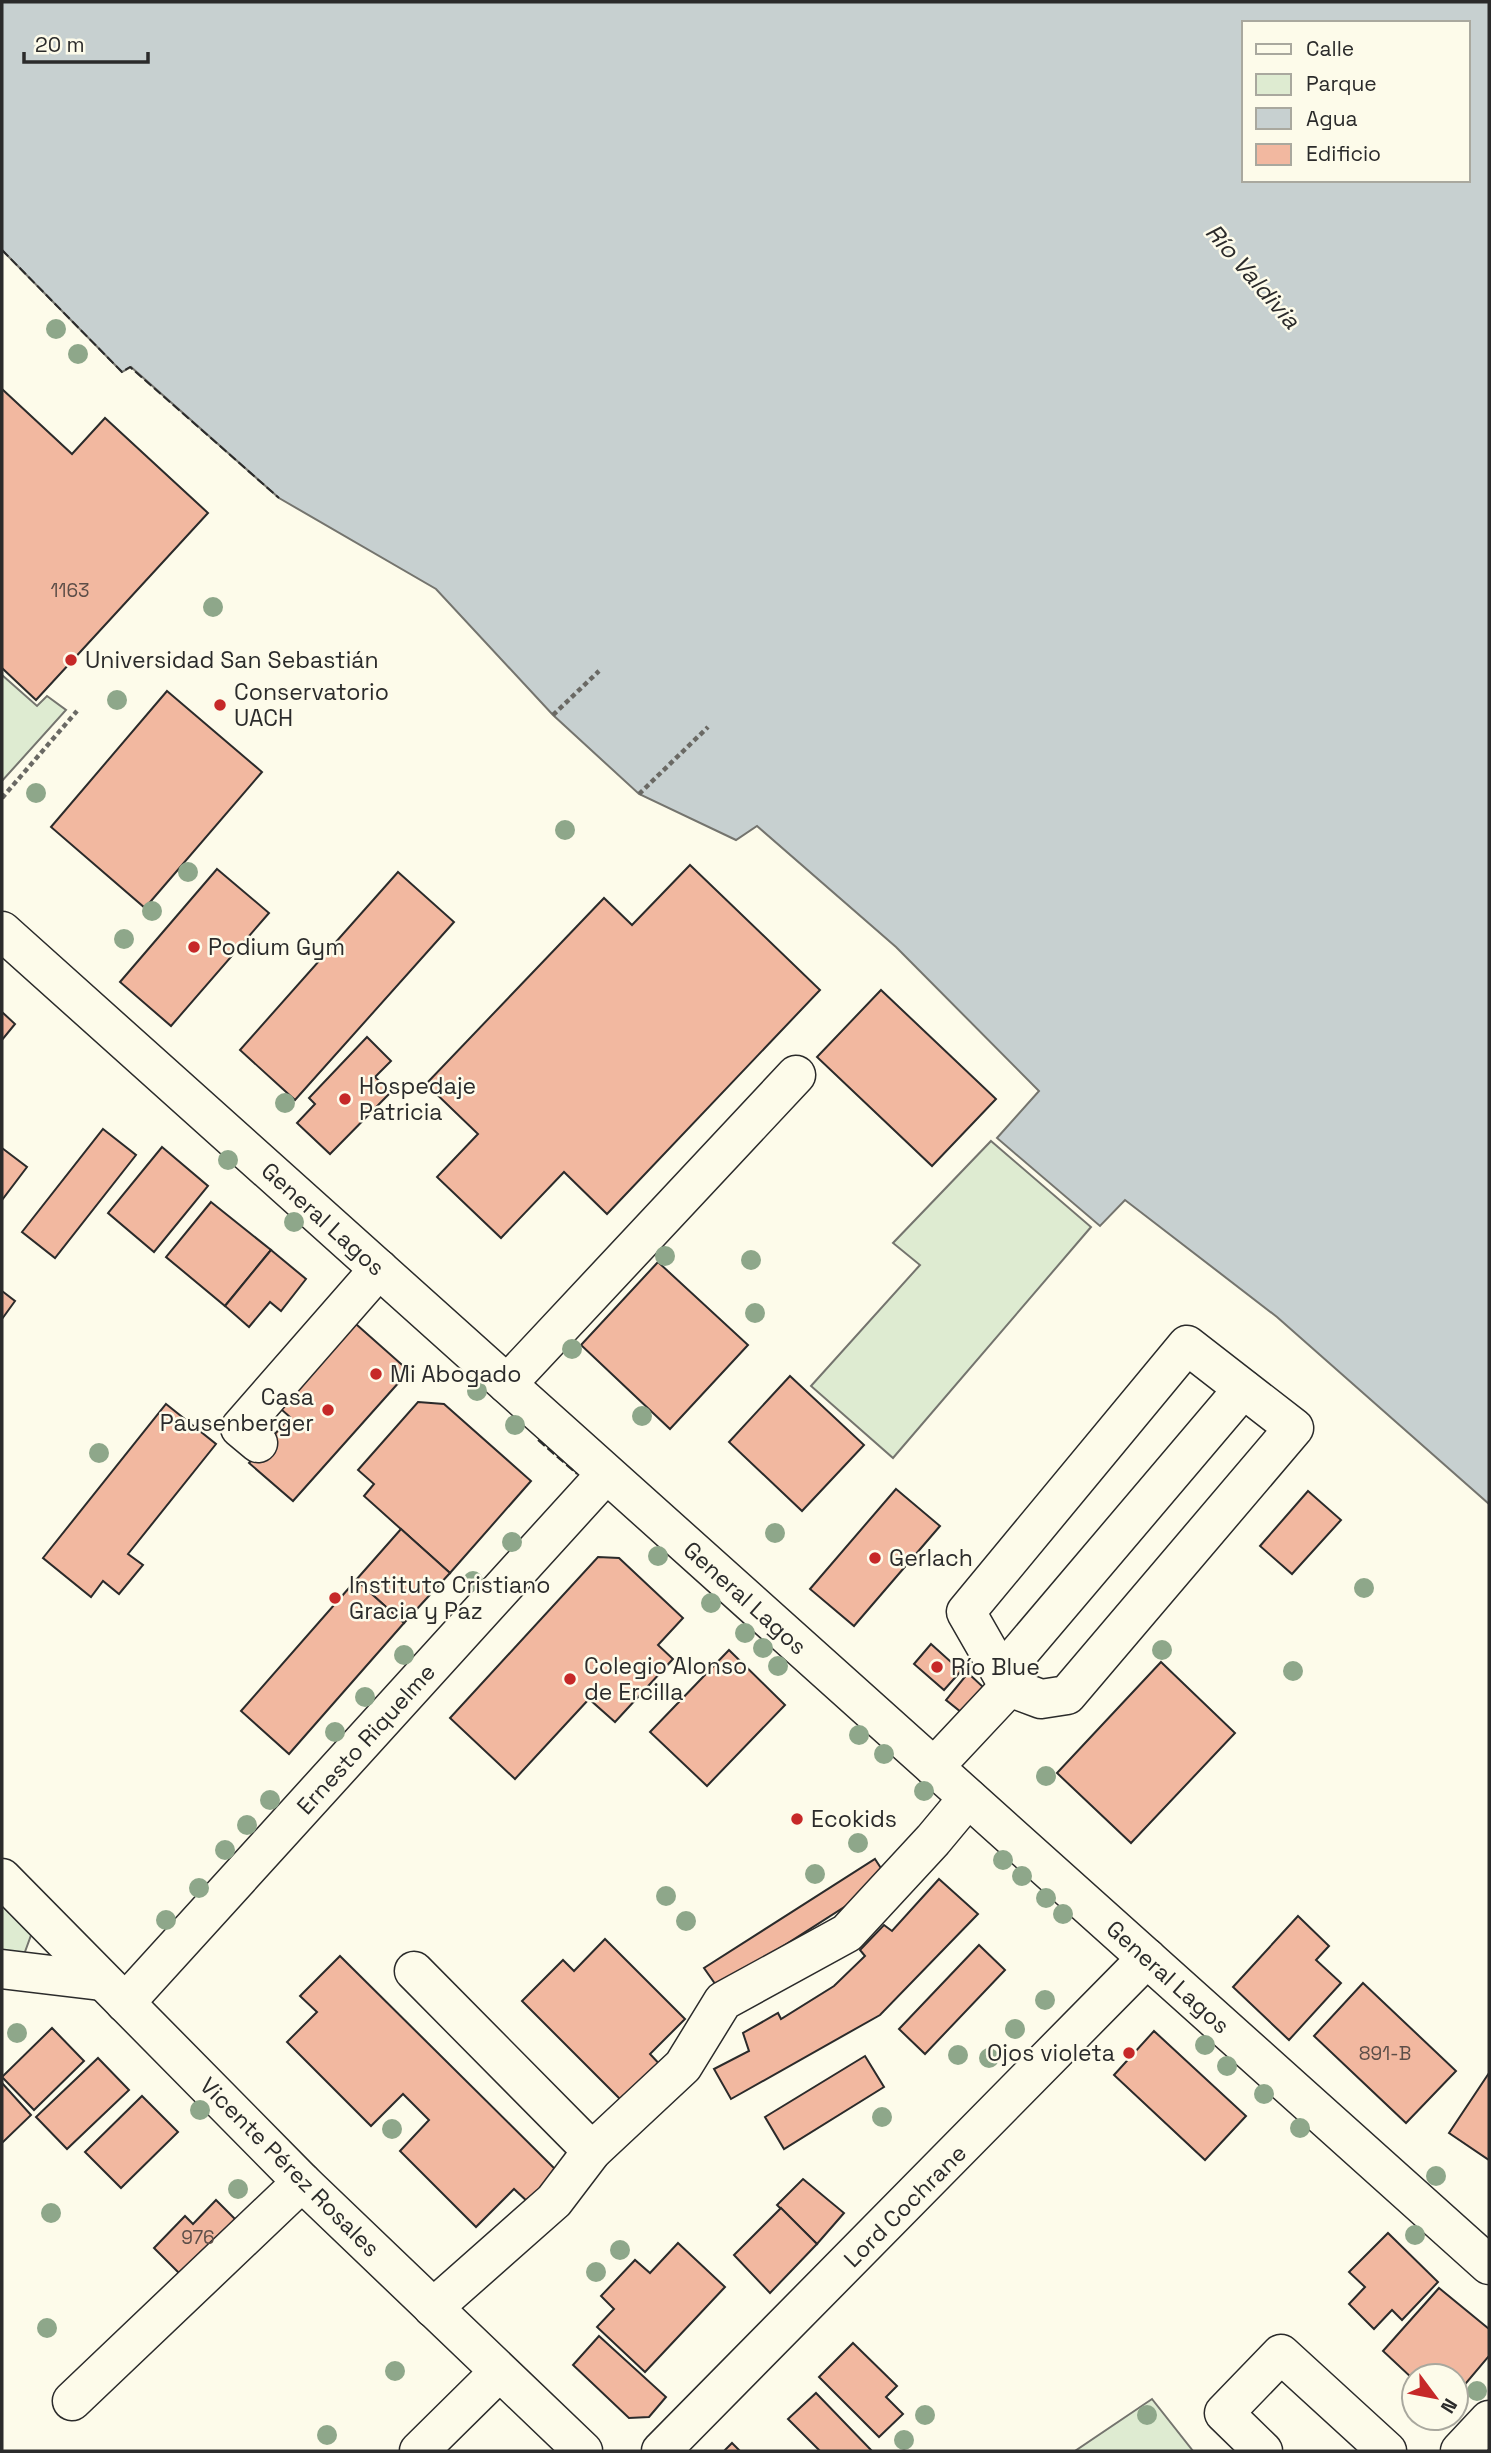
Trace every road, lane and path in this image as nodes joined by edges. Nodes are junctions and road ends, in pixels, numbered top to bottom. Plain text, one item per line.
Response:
1 (599, 671) dead end
2 (76, 711) dead end
3 (553, 715) dead end
4 (708, 727) dead end
5 (639, 794) dead end
6 (2, 798) edge
7 (2, 931) edge
8 (796, 1075) dead end
9 (379, 1269) junction
10 (507, 1384) junction
11 (1243, 1389) junction
12 (258, 1443) dead end
13 (606, 1474) junction
14 (1006, 1680) junction
15 (934, 1767) junction
16 (968, 1798) junction
17 (2, 1878) edge
18 (1147, 1958) junction
19 (414, 1971) dead end
20 (9, 1977) edge
21 (113, 1992) junction
22 (592, 2151) junction
23 (302, 2182) junction
24 (1489, 2265) edge
25 (433, 2308) junction
26 (499, 2371) junction
27 (72, 2401) dead end
28 (1489, 2420) edge
29 (419, 2451) edge
30 (583, 2451) edge
31 (661, 2451) edge
32 (1263, 2451) edge
33 (1387, 2451) edge
34 (1460, 2451) edge

1 - 3 path
2 - 6 path
4 - 5 path
7 - 9 main road, General Lagos
8 - 10 main road
9 - 10 main road, General Lagos
9 - 12 main road
10 - 13 main road, General Lagos
11 - 14 main road
11 - 14 main road
11 - 14 main road
13 - 15 main road, General Lagos
13 - 21 main road, Ernesto Riquelme
14 - 15 main road
15 - 16 main road, General Lagos
16 - 18 main road, General Lagos
16 - 22 main road
17 - 21 main road, Vicente Pérez Rosales
18 - 24 main road, General Lagos
18 - 31 main road, Lord Cochrane
19 - 22 main road
20 - 21 main road
21 - 23 main road, Vicente Pérez Rosales
22 - 25 main road
23 - 25 main road, Vicente Pérez Rosales
23 - 27 main road
25 - 26 main road, Vicente Pérez Rosales
26 - 29 main road
26 - 30 main road, Vicente Pérez Rosales
28 - 34 main road
32 - 33 main road

